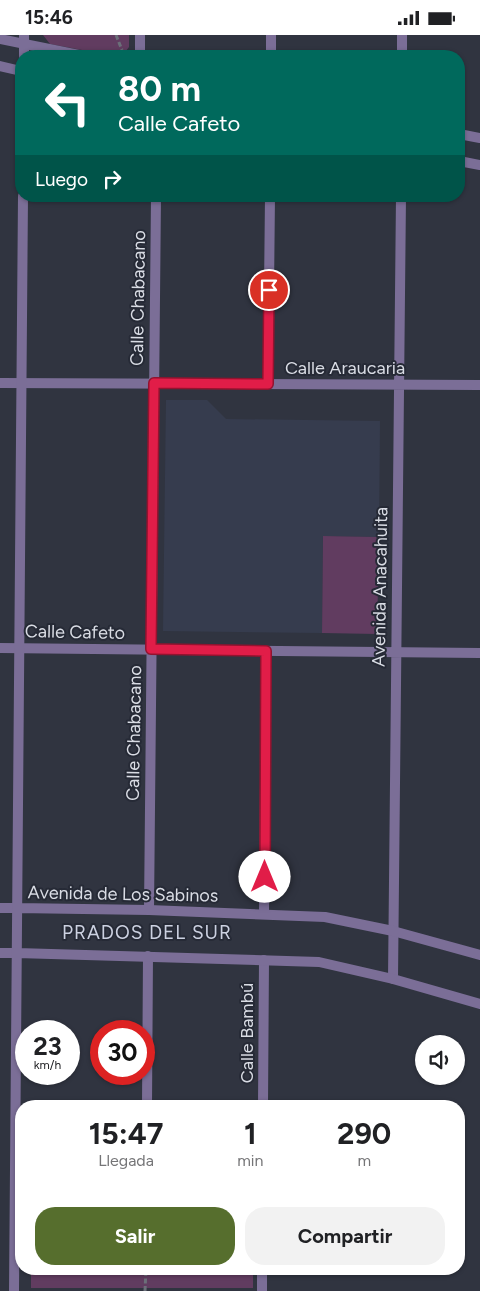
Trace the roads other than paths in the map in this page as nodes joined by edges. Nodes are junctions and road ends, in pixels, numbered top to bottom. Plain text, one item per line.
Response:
1 (140, 35) edge
2 (271, 35) edge
3 (402, 35) edge
4 (0, 39) edge
5 (24, 39) edge
6 (63, 50) edge
7 (140, 50) edge
8 (271, 50) edge
9 (402, 50) edge
10 (0, 66) edge
11 (15, 70) edge
12 (465, 135) edge
13 (480, 138) edge
14 (465, 162) edge
15 (480, 165) edge
16 (23, 202) edge
17 (156, 202) edge
18 (270, 202) edge
19 (401, 202) edge
20 (0, 383) edge
21 (22, 383) junction
22 (154, 383) junction
23 (268, 384) junction
24 (399, 385) junction
25 (480, 385) edge
26 (0, 648) edge
27 (19, 648) junction
28 (151, 649) junction
29 (266, 651) junction
30 (396, 652) junction
31 (480, 653) edge
32 (17, 908) junction
33 (0, 909) edge
34 (149, 910) junction
35 (264, 914) junction
36 (394, 931) junction
37 (0, 953) edge
38 (17, 953) junction
39 (480, 955) edge
40 (148, 957) junction
41 (264, 960) junction
42 (393, 979) junction
43 (480, 1003) edge
44 (16, 1100) edge
45 (147, 1100) edge
46 (263, 1100) edge
47 (15, 1178) edge
48 (262, 1275) edge
49 (14, 1291) edge
50 (262, 1291) edge

1 - 7 street
2 - 8 street
3 - 9 street
4 - 5 street
5 - 6 street
10 - 11 street
12 - 13 street
14 - 15 street
16 - 21 street
17 - 22 street, Calle Chabacano
18 - 23 street
19 - 24 street, Avenida Anacahuita
20 - 21 street, Calle Araucaria
21 - 22 street, Calle Araucaria
21 - 27 street
22 - 23 street, Calle Araucaria
22 - 28 street, Calle Chabacano
23 - 24 street, Calle Araucaria
24 - 25 street, Calle Araucaria
24 - 30 street, Avenida Anacahuita
26 - 27 street, Calle Cafeto
27 - 28 street, Calle Cafeto
27 - 32 street
28 - 29 street, Calle Cafeto
28 - 34 street, Calle Chabacano
29 - 30 street, Calle Cafeto
29 - 35 street
30 - 31 street, Calle Cafeto
30 - 36 street, Avenida Anacahuita
32 - 33 street, Avenida de Los Sabinos
32 - 34 street, Avenida de Los Sabinos
32 - 38 street
34 - 35 street, Avenida de Los Sabinos
35 - 36 street, Avenida de Los Sabinos
36 - 39 street, Avenida de Los Sabinos
36 - 42 street, Avenida Anacahuita
37 - 38 street
38 - 40 street
38 - 44 street
40 - 41 street
40 - 45 street
41 - 42 street
41 - 46 street, Calle Bambú
42 - 43 street
47 - 49 street
48 - 50 street

